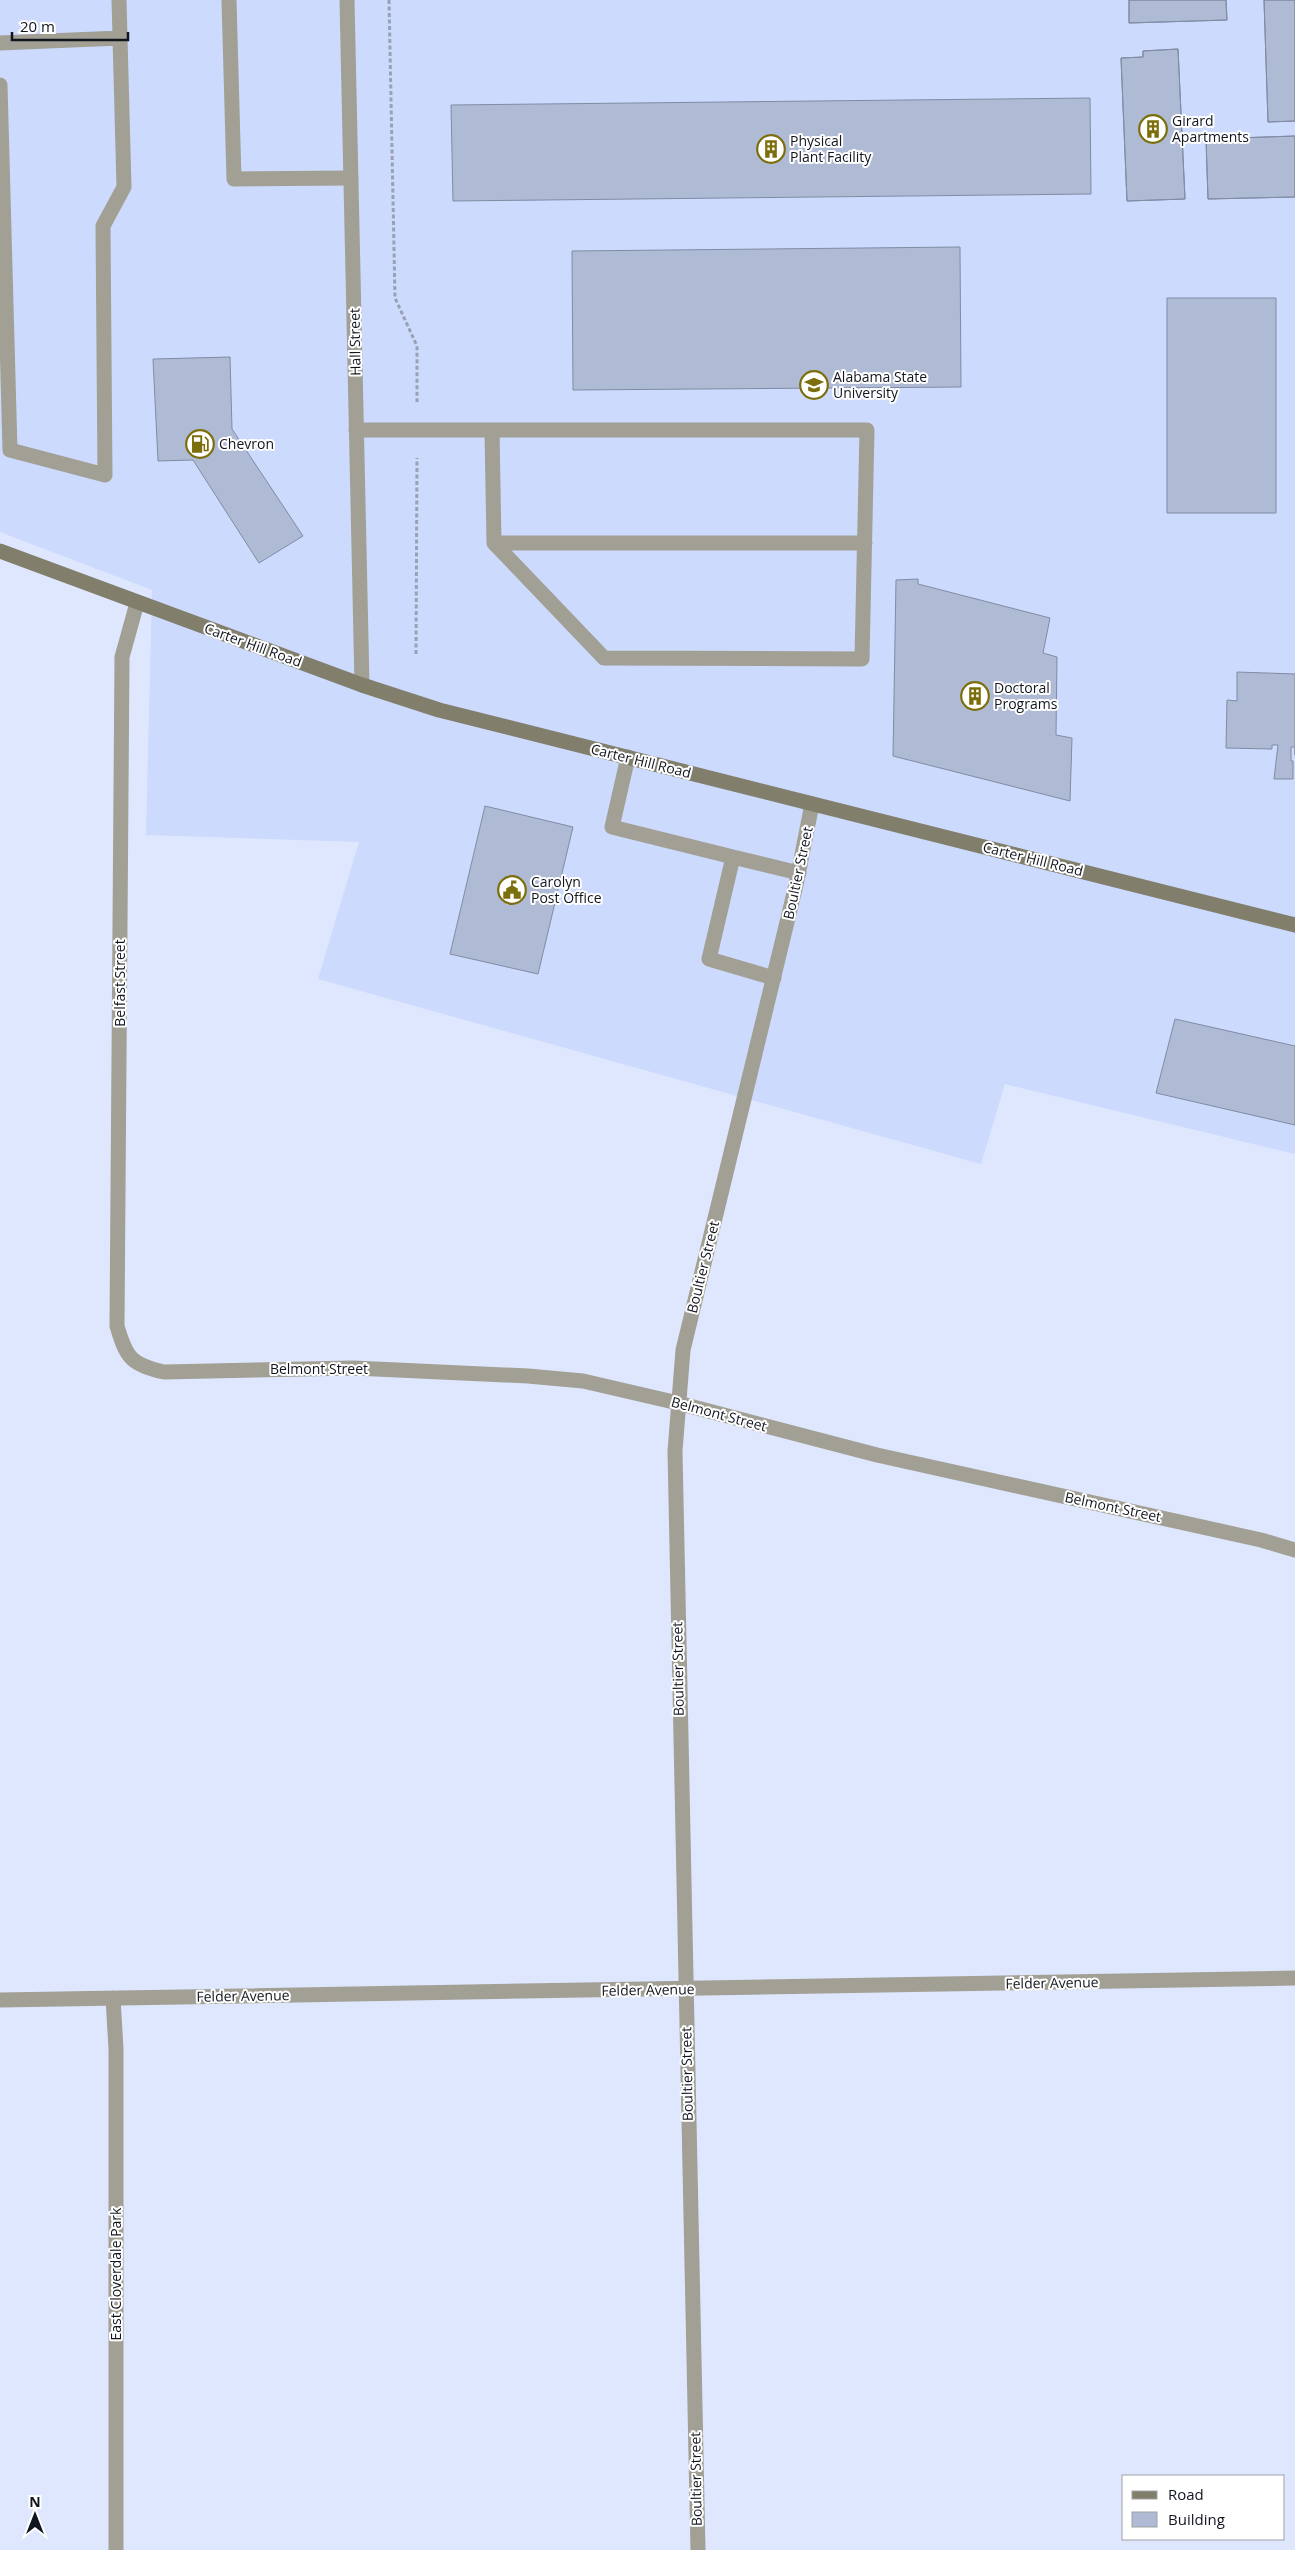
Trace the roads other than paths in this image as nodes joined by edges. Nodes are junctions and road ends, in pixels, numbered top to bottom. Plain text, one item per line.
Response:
1 (119, 0) edge
2 (229, 0) edge
3 (347, 0) edge
4 (120, 38) junction
5 (0, 43) edge
6 (0, 85) edge
7 (351, 178) junction
8 (356, 430) junction
9 (492, 430) junction
10 (494, 542) junction
11 (865, 542) junction
12 (0, 552) edge
13 (137, 603) junction
14 (362, 685) junction
15 (628, 757) junction
16 (812, 804) junction
17 (733, 857) junction
18 (799, 873) junction
19 (1295, 925) edge
20 (774, 978) junction
21 (134, 1361) joint
22 (678, 1403) junction
23 (1295, 1550) edge
24 (1295, 1978) edge
25 (686, 1989) junction
26 (113, 1998) junction
27 (0, 2000) edge
28 (116, 2550) edge
29 (698, 2550) edge

1 - 4 street
2 - 7 street
3 - 7 street, Hall Street
4 - 5 street
4 - 6 street
7 - 8 street, Hall Street
8 - 9 street
8 - 14 street, Hall Street
9 - 10 street
9 - 11 street
10 - 11 street
10 - 11 street
12 - 13 main road, Carter Hill Road
13 - 14 main road, Carter Hill Road
13 - 21 street, Belfast Street
14 - 15 main road, Carter Hill Road
15 - 16 main road, Carter Hill Road
15 - 17 street
16 - 18 street, Boultier Street
16 - 19 main road, Carter Hill Road
17 - 18 street
17 - 20 street
18 - 20 street, Boultier Street
20 - 22 street, Boultier Street
21 - 22 street, Belmont Street
22 - 23 street, Belmont Street
22 - 25 street, Boultier Street
24 - 25 street, Felder Avenue
25 - 26 street, Felder Avenue
25 - 29 street, Boultier Street
26 - 27 street, Felder Avenue
26 - 28 street, East Cloverdale Park

